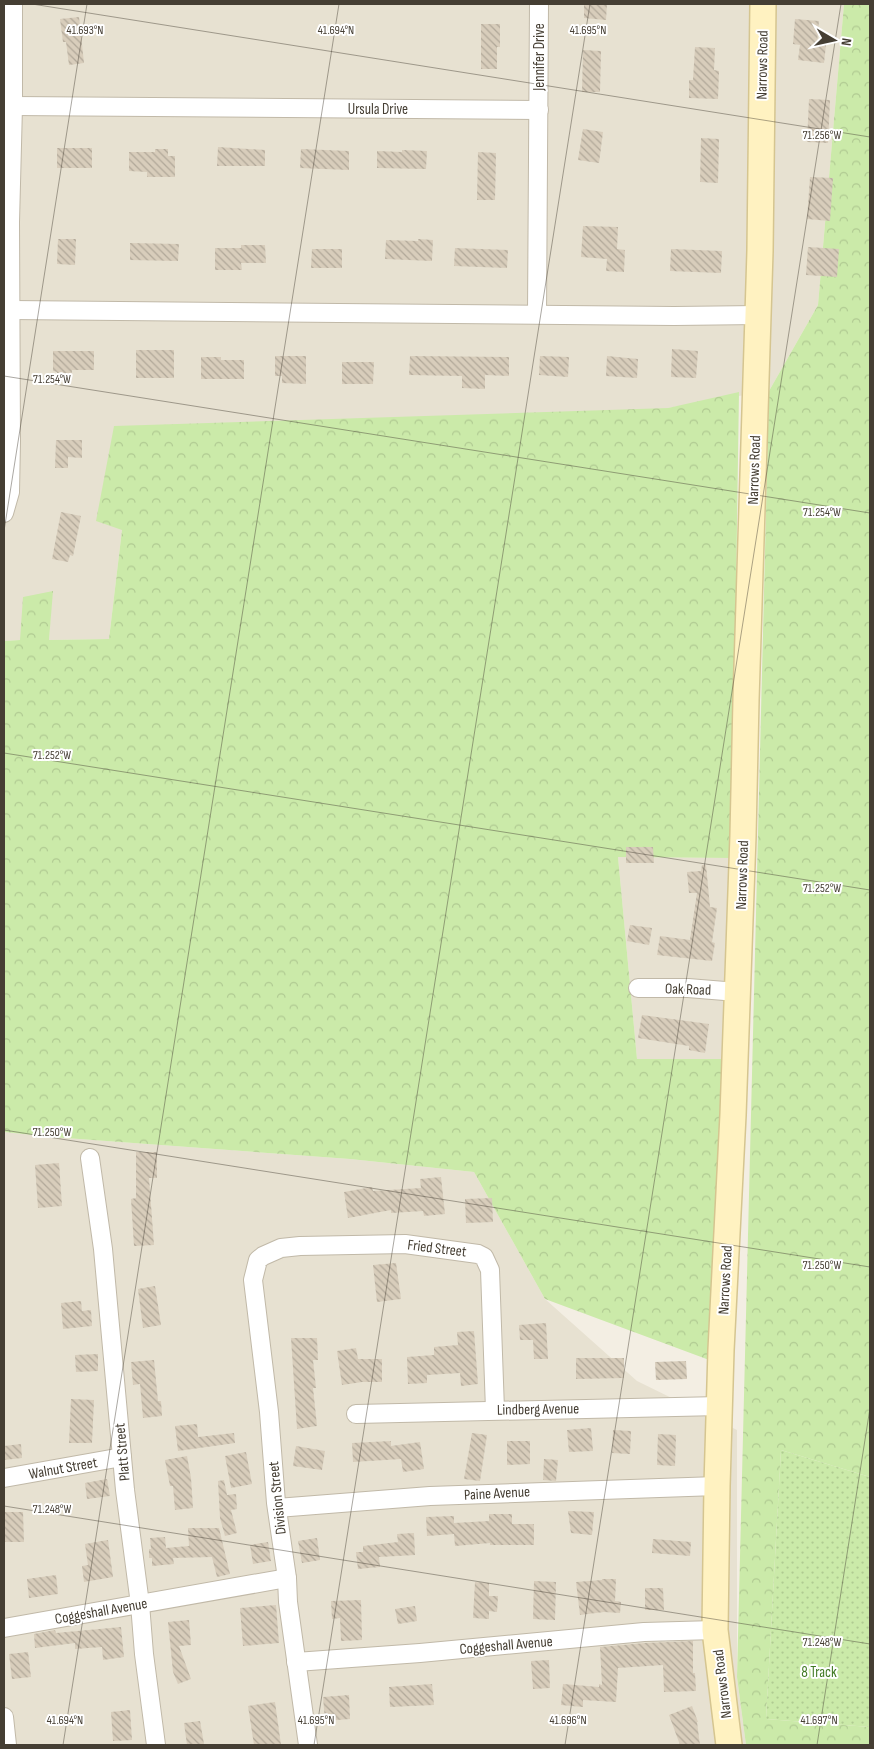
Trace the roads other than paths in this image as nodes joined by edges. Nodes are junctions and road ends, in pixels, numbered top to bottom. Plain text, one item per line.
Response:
1 (13, 4) edge
2 (539, 4) edge
3 (763, 4) edge
4 (13, 106) junction
5 (539, 110) junction
6 (11, 310) junction
7 (537, 314) junction
8 (759, 315) junction
9 (4, 513) edge
10 (638, 988) dead end
11 (737, 992) junction
12 (90, 1158) dead end
13 (266, 1255) joint
14 (720, 1406) junction
15 (495, 1410) junction
16 (356, 1414) dead end
17 (122, 1457) junction
18 (4, 1478) edge
19 (718, 1486) junction
20 (277, 1508) junction
21 (287, 1578) junction
22 (140, 1604) junction
23 (4, 1628) edge
24 (715, 1630) junction
25 (296, 1662) junction
26 (4, 1717) edge
27 (6, 1745) edge
28 (156, 1745) edge
29 (308, 1745) edge
30 (729, 1745) edge

1 - 4 street
2 - 5 street, Jennifer Drive
3 - 8 street, Narrows Road
4 - 5 street, Ursula Drive
4 - 6 street
5 - 7 street
6 - 7 street
6 - 9 street
7 - 8 street
8 - 11 street, Narrows Road
10 - 11 street, Oak Road
11 - 14 street, Narrows Road
12 - 17 street, Platt Street
13 - 15 street, Fried Street
13 - 20 street, Division Street
14 - 15 street, Lindberg Avenue
14 - 19 street, Narrows Road
15 - 16 street, Lindberg Avenue
17 - 18 street, Walnut Street
17 - 22 street, Platt Street
19 - 20 street, Paine Avenue
19 - 24 street, Narrows Road
20 - 21 street, Division Street
21 - 22 street, Coggeshall Avenue
21 - 25 street, Division Street
22 - 23 street, Coggeshall Avenue
22 - 28 street, Platt Street
24 - 25 street, Coggeshall Avenue
24 - 30 street, Narrows Road
25 - 29 street, Division Street
26 - 27 street

